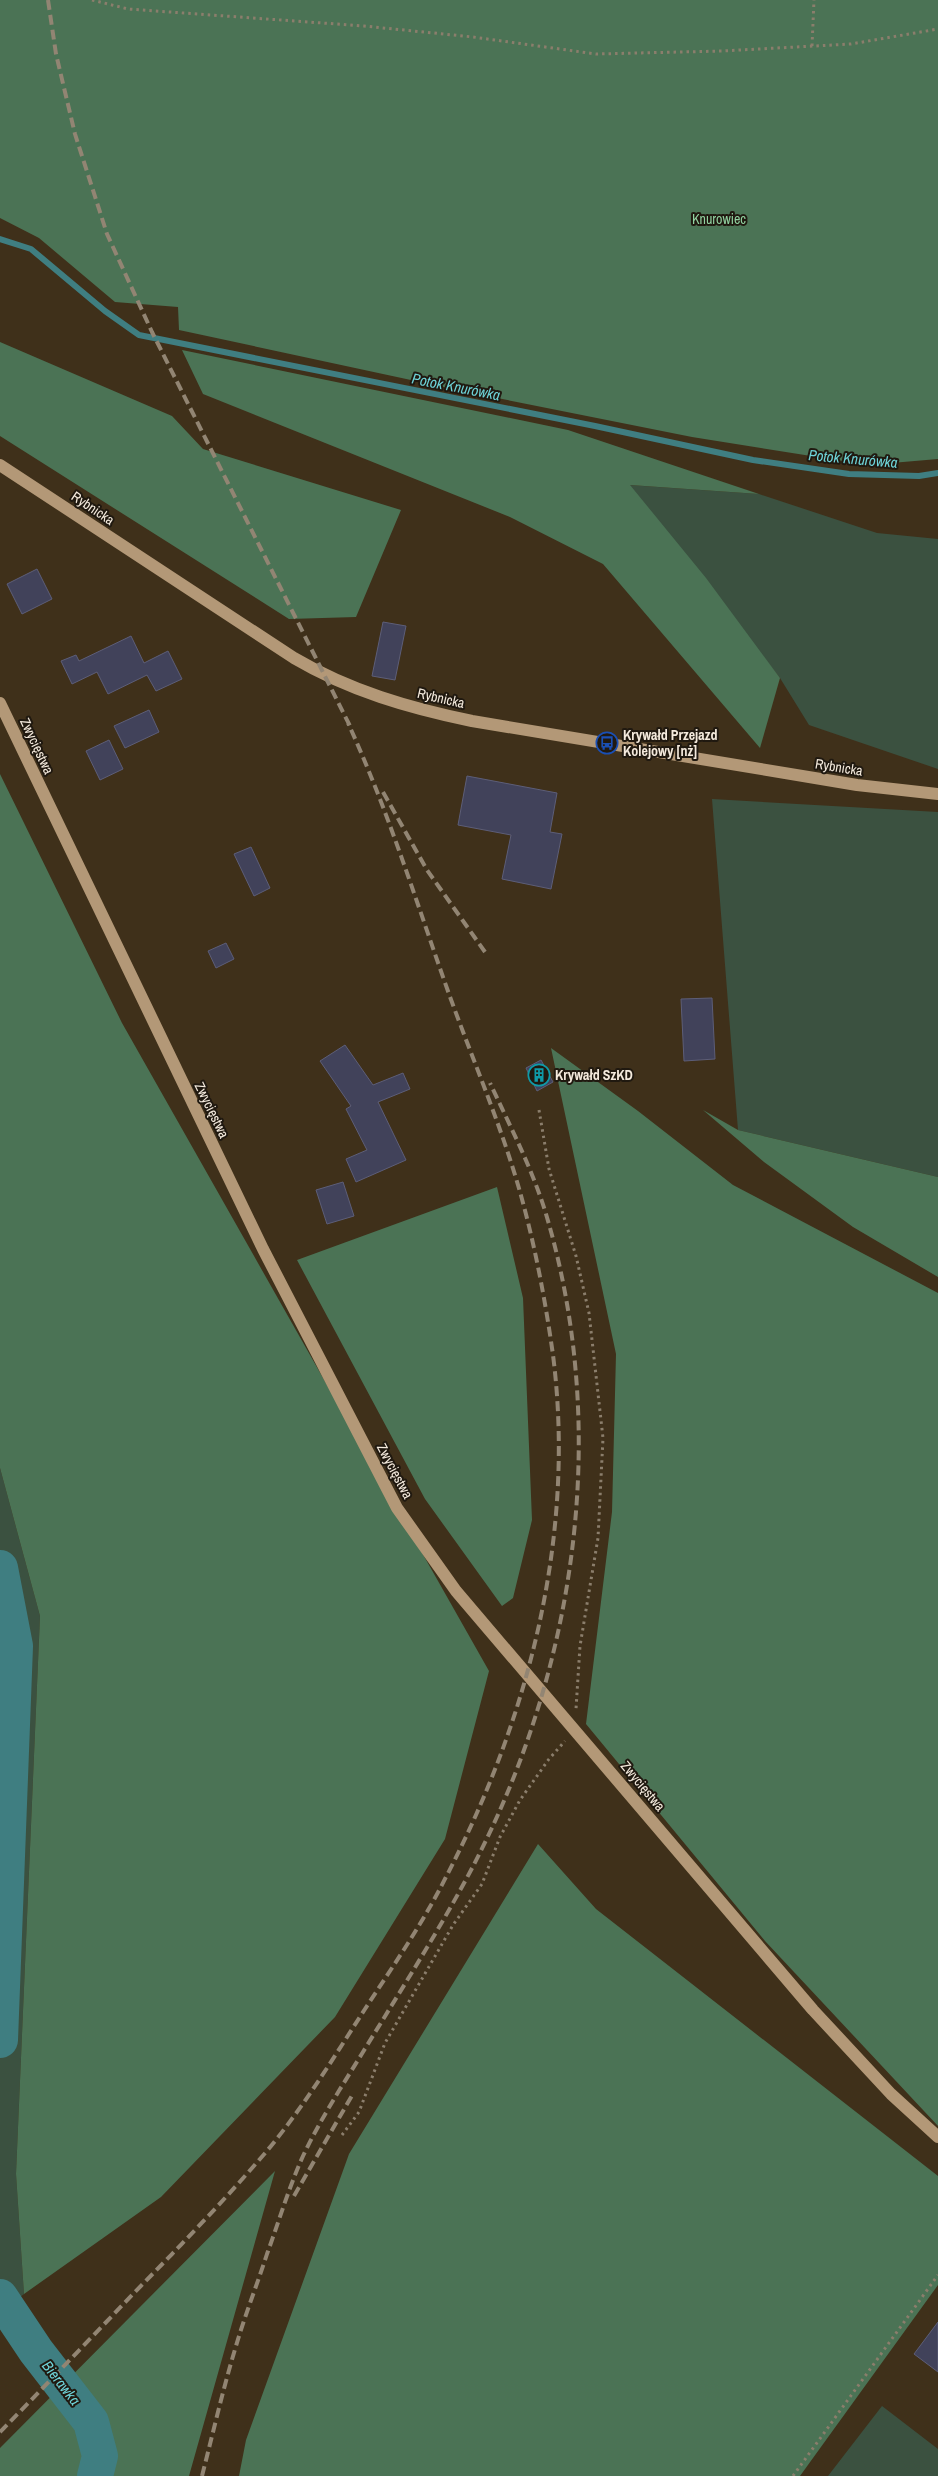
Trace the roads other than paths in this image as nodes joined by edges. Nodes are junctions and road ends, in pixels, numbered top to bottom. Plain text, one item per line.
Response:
1 (0, 465) edge
2 (0, 703) edge
3 (938, 794) edge
4 (938, 2137) edge

1 - 3 main road, Rybnicka
2 - 4 main road, Zwycięstwa

